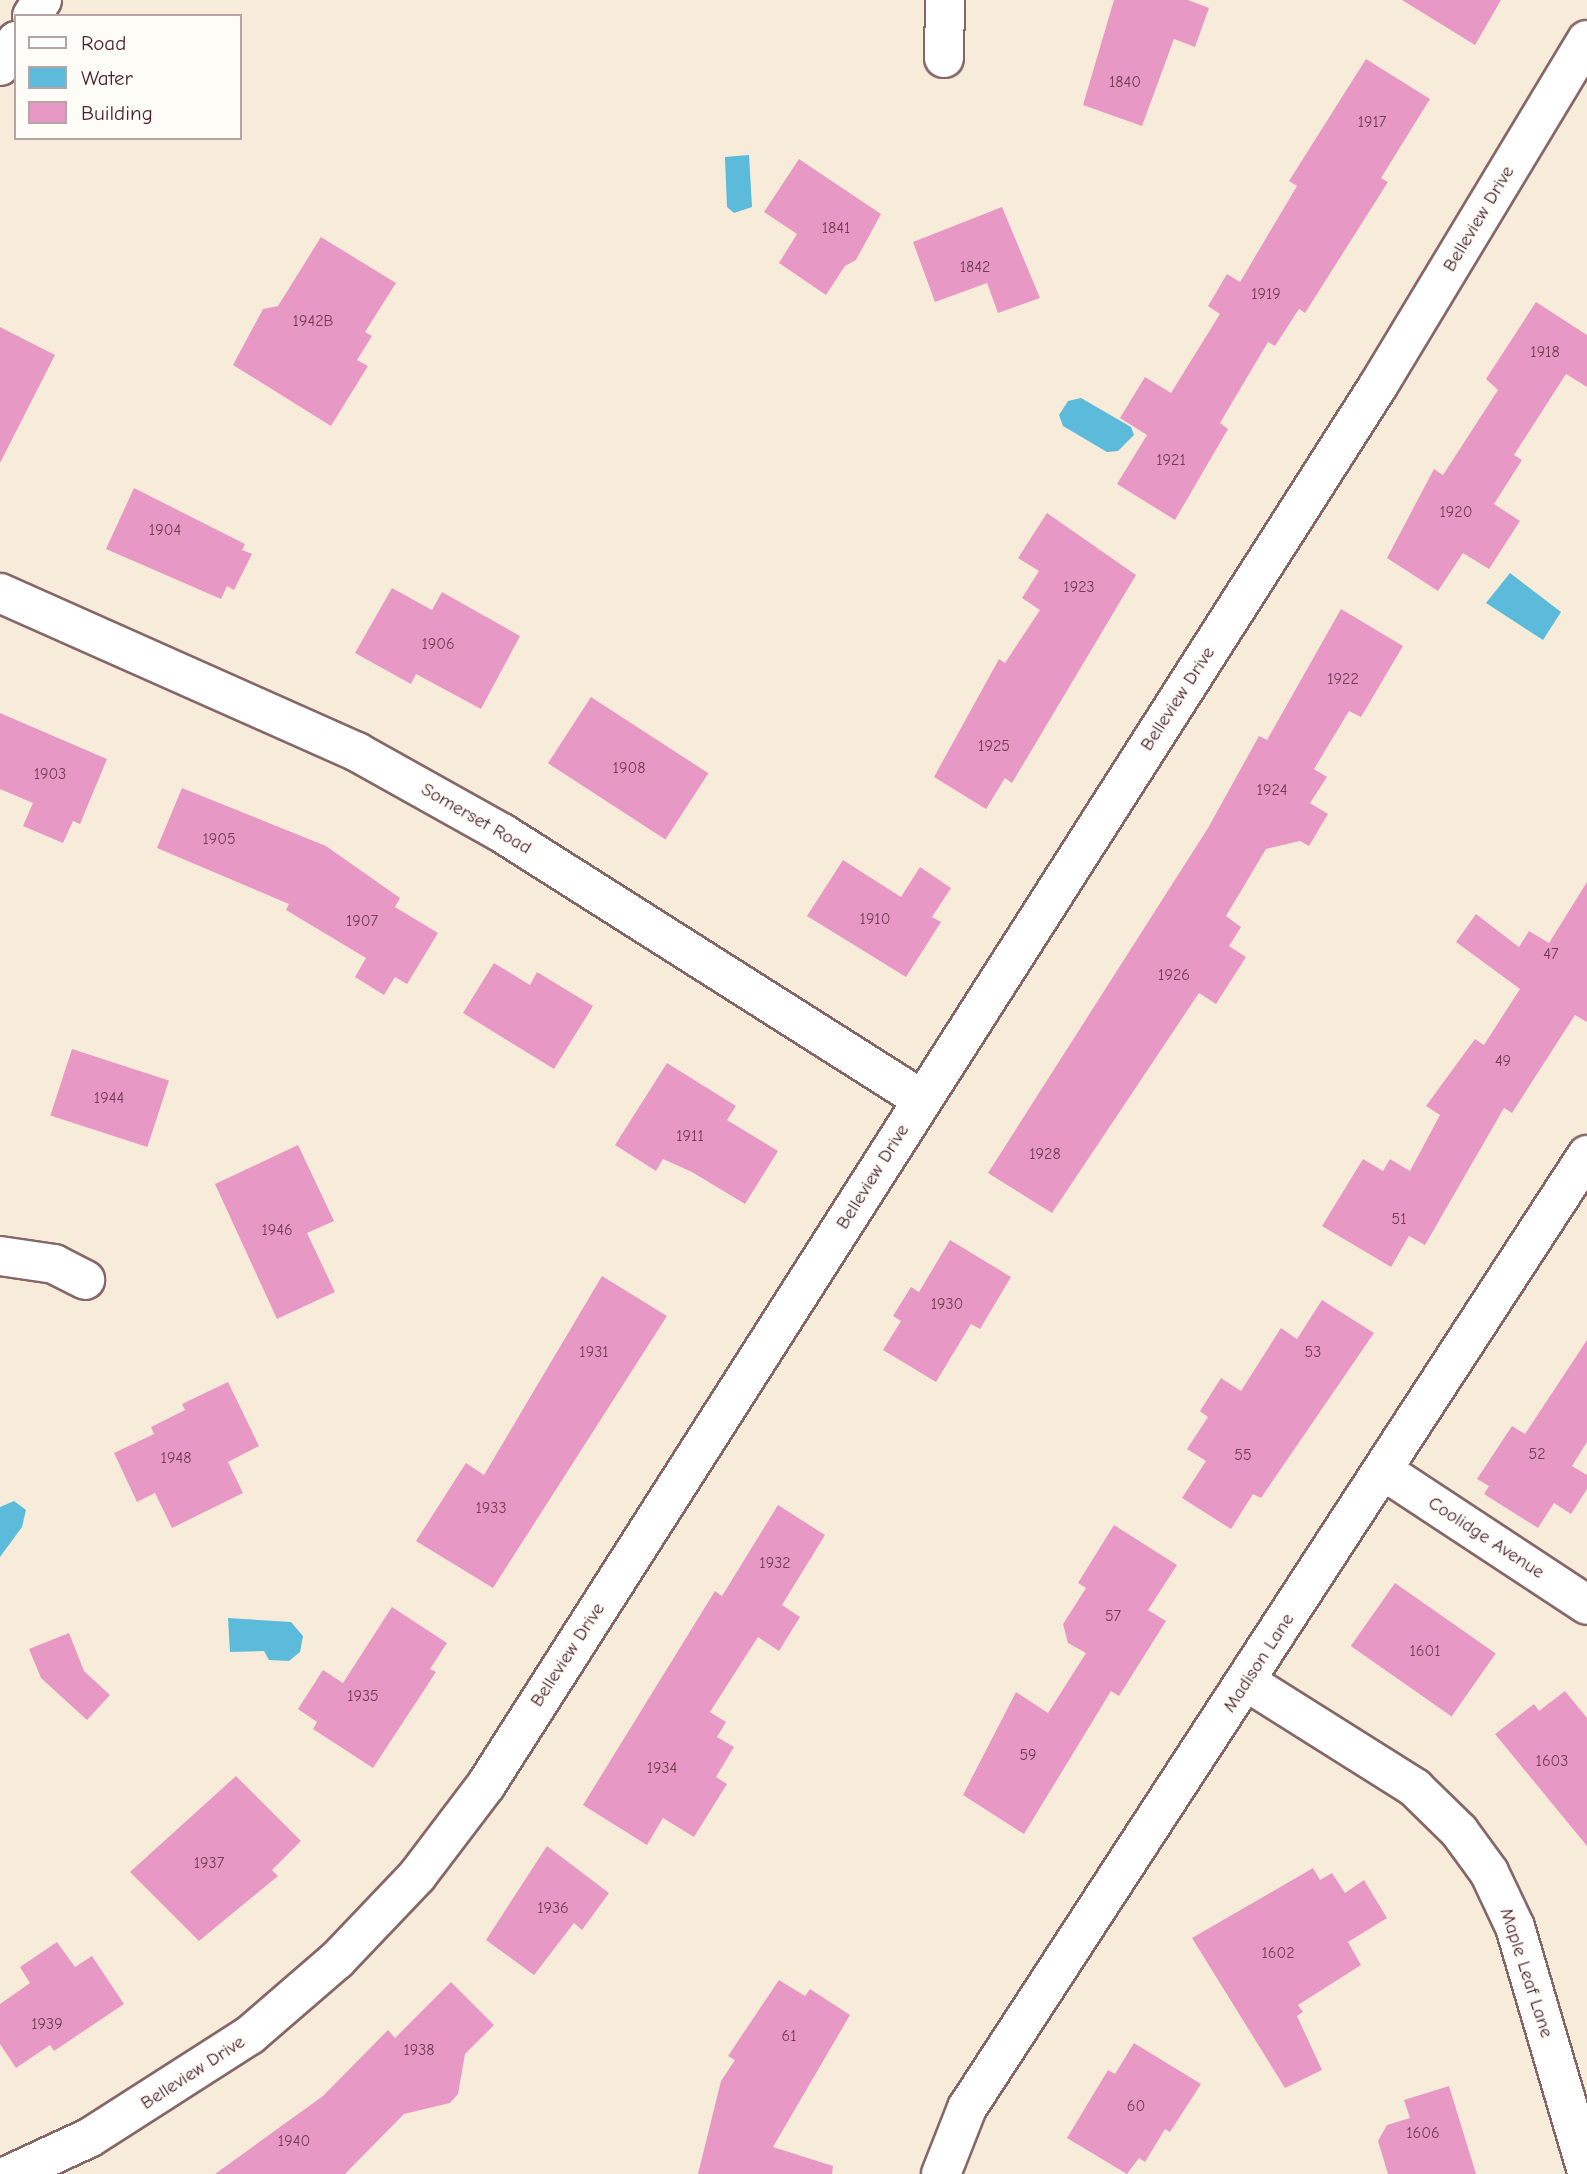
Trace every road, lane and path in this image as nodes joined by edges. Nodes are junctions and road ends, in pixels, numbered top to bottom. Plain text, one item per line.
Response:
1 (945, 0) edge
2 (1587, 40) edge
3 (14, 44) edge
4 (944, 58) dead end
5 (0, 66) edge
6 (0, 593) edge
7 (922, 1100) junction
8 (1587, 1155) edge
9 (0, 1256) edge
10 (85, 1280) dead end
11 (1384, 1471) junction
12 (1587, 1605) edge
13 (1247, 1682) junction
14 (1587, 2172) edge
15 (11, 2174) edge
16 (941, 2174) edge

1 - 4 street
2 - 7 street, Belleview Drive
3 - 5 street
6 - 7 street, Somerset Road
7 - 15 street, Belleview Drive
8 - 11 street, Madison Lane
9 - 10 street
11 - 12 street, Coolidge Avenue
11 - 13 street, Madison Lane
13 - 14 street, Maple Leaf Lane
13 - 16 street, Madison Lane

